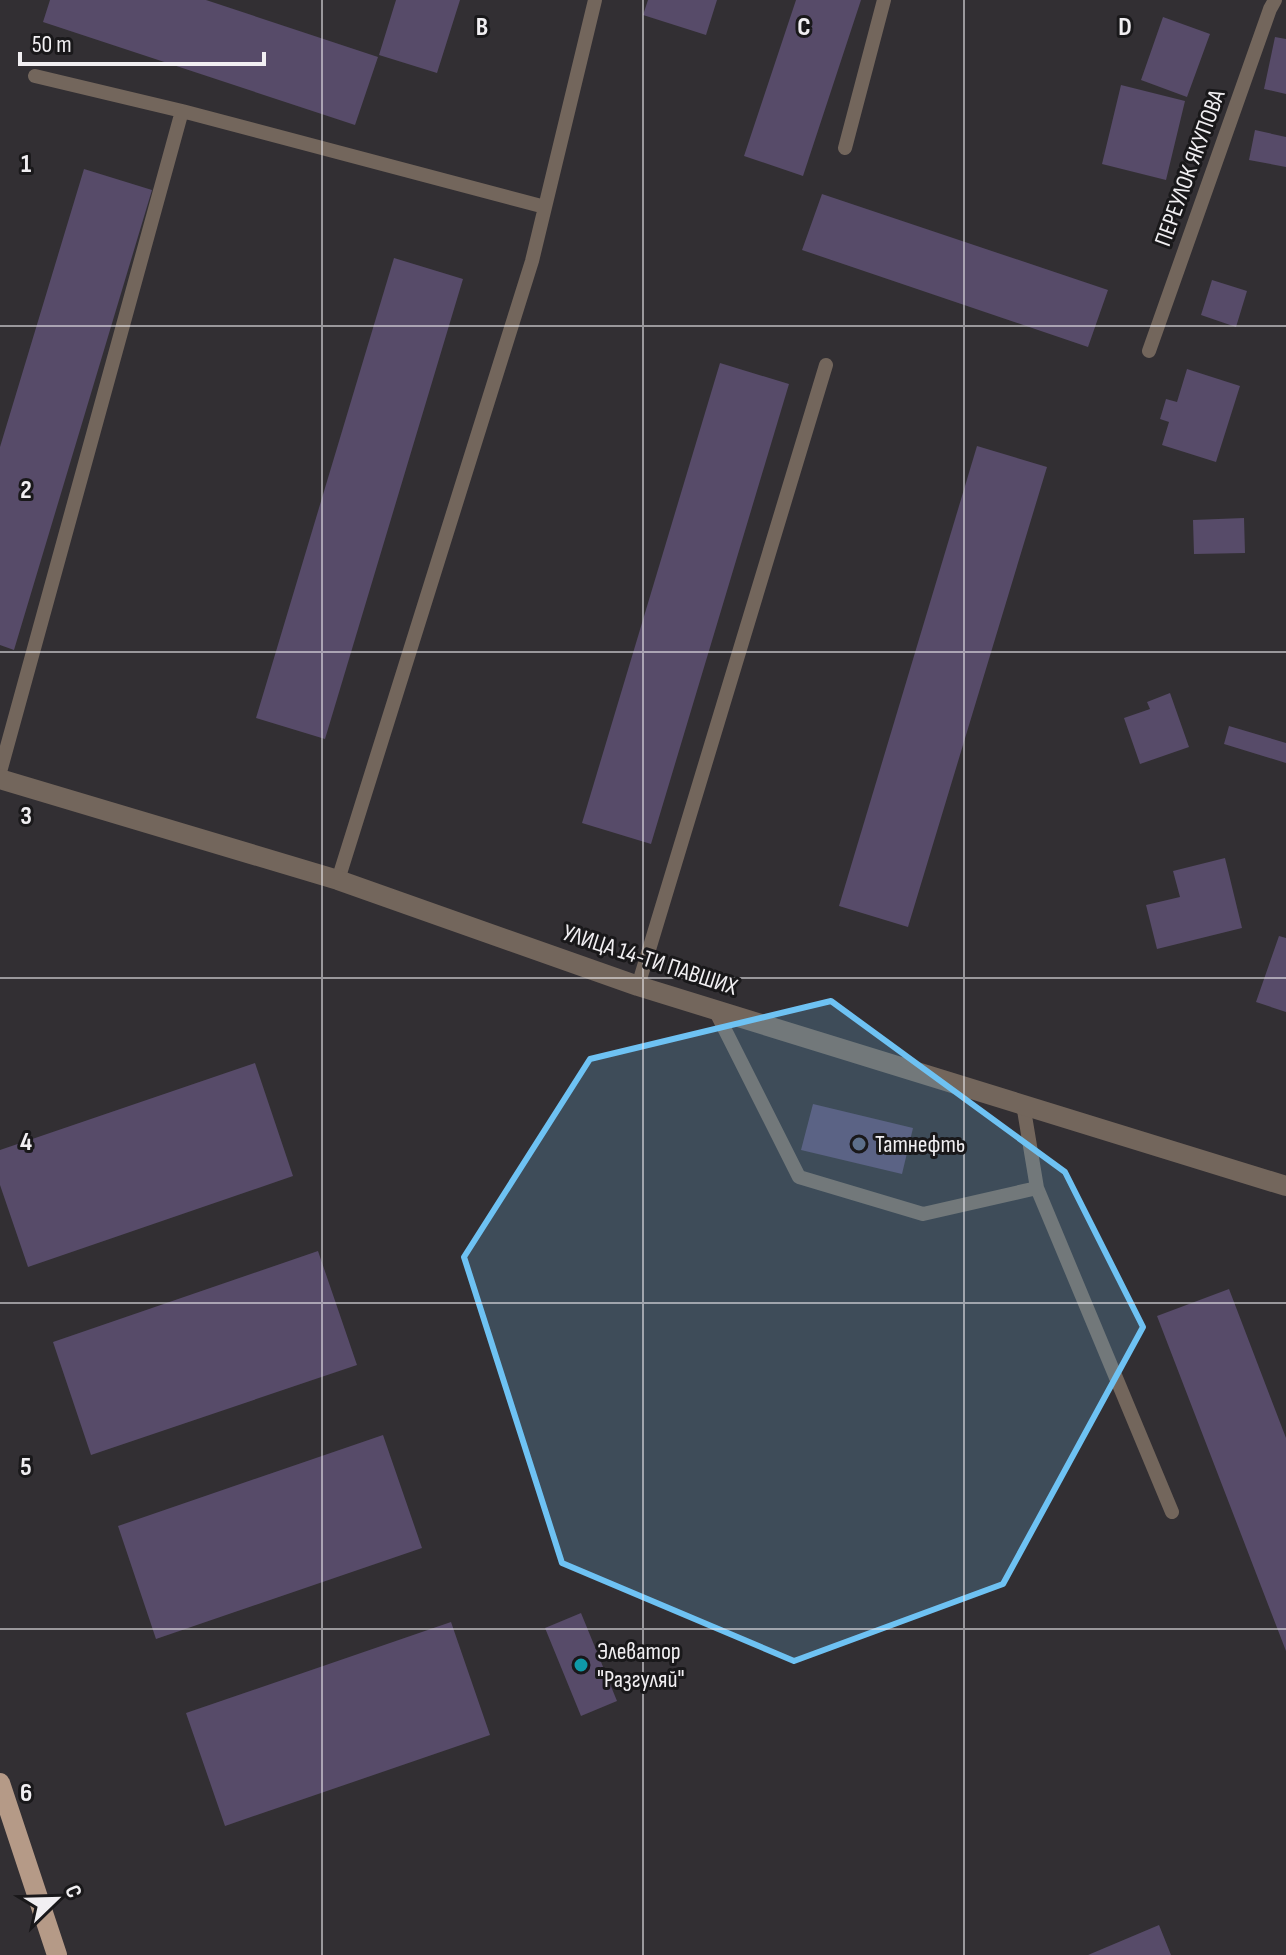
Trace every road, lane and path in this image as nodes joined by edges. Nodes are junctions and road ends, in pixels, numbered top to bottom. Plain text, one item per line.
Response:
1 (595, 0) edge
2 (884, 0) edge
3 (1275, 0) edge
4 (35, 76) dead end
5 (182, 111) junction
6 (845, 148) dead end
7 (545, 207) junction
8 (1149, 351) dead end
9 (826, 365) dead end
10 (0, 772) edge
11 (0, 779) edge
12 (338, 880) junction
13 (638, 986) junction
14 (715, 1010) junction
15 (1023, 1104) junction
16 (1286, 1186) edge
17 (1037, 1188) junction
18 (1172, 1512) dead end
19 (0, 1783) edge
20 (57, 1955) edge

1 - 7 lane
2 - 6 lane
3 - 8 lane, ПЕРЕУЛОК ЯКУПОВА
4 - 5 lane
5 - 7 lane
5 - 10 lane
7 - 12 lane
9 - 13 lane
11 - 12 street, УЛИЦА 14-ТИ ПАВШИХ
12 - 13 street, УЛИЦА 14-ТИ ПАВШИХ
13 - 14 street, УЛИЦА 14-ТИ ПАВШИХ
14 - 15 street, УЛИЦА 14-ТИ ПАВШИХ
14 - 17 lane
15 - 16 street, УЛИЦА 14-ТИ ПАВШИХ
15 - 17 lane
17 - 18 lane
19 - 20 main road

